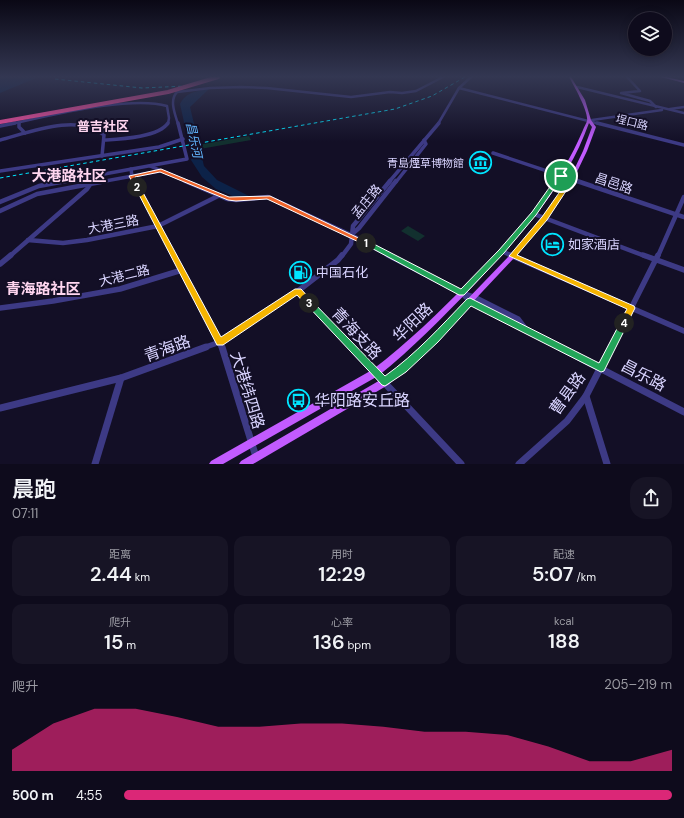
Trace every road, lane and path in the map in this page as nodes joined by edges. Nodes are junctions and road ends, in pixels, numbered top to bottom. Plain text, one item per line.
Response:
1 (120, 99) edge
2 (129, 99) edge
3 (174, 99) edge
4 (453, 99) edge
5 (502, 99) edge
6 (582, 99) edge
7 (623, 99) edge
8 (641, 99) edge
9 (656, 107) junction
10 (684, 107) edge
11 (666, 109) junction
12 (684, 113) edge
13 (589, 120) junction
14 (0, 121) edge
15 (19, 122) junction
16 (110, 125) dead end
17 (0, 126) edge
18 (102, 131) junction
19 (25, 134) junction
20 (183, 139) junction
21 (0, 140) edge
22 (105, 140) junction
23 (684, 145) edge
24 (109, 150) dead end
25 (493, 154) dead end
26 (108, 155) junction
27 (102, 156) junction
28 (150, 166) junction
29 (131, 169) junction
30 (161, 171) junction
31 (0, 172) edge
32 (132, 176) junction
33 (561, 176) junction
34 (571, 179) junction
35 (91, 183) junction
36 (218, 196) junction
37 (684, 197) edge
38 (0, 202) edge
39 (0, 211) edge
40 (534, 214) junction
41 (676, 214) junction
42 (684, 217) edge
43 (544, 218) junction
44 (158, 226) junction
45 (351, 235) junction
46 (28, 240) junction
47 (502, 251) junction
48 (512, 256) junction
49 (656, 260) junction
50 (0, 264) edge
51 (182, 270) junction
52 (684, 270) edge
53 (298, 291) junction
54 (462, 293) junction
55 (472, 299) junction
56 (0, 308) edge
57 (631, 308) junction
58 (684, 331) edge
59 (220, 342) junction
60 (601, 368) junction
61 (375, 373) junction
62 (121, 378) junction
63 (385, 382) junction
64 (586, 396) junction
65 (0, 408) edge
66 (684, 412) edge
67 (252, 443) junction
68 (256, 457) junction
69 (96, 464) edge
70 (214, 464) edge
71 (244, 464) edge
72 (461, 464) edge
73 (519, 464) edge
74 (607, 464) edge

1 - 14 highway, bridge
2 - 14 highway, bridge
3 - 20 street
4 - 45 street, 孟庄路
5 - 13 street, 埕口路
6 - 13 main road
7 - 9 street
8 - 9 street
9 - 11 street
10 - 11 street
11 - 12 street
11 - 13 street
13 - 23 street, 埕口路
13 - 33 main road, 华阳路
13 - 34 main road, 华阳路
15 - 17 street
15 - 19 street
15 - 22 street
16 - 18 street
18 - 19 street
18 - 22 street
19 - 21 street
20 - 26 street
20 - 28 street
22 - 27 street
24 - 26 street
25 - 33 street, 昌邑路
26 - 27 street
27 - 31 street
28 - 29 street
28 - 30 street
29 - 32 street, 大港纬四路
29 - 38 street
30 - 32 street
30 - 36 street
32 - 35 street
32 - 44 street, 大港纬四路
33 - 34 street, 昌邑路
33 - 40 main road, 华阳路
34 - 41 street, 昌邑路
34 - 43 main road, 华阳路
35 - 39 street
35 - 46 street
36 - 44 street, 大港三路
36 - 45 street, 昌乐路
37 - 41 street, 曹县路
40 - 43 street
40 - 47 main road, 华阳路
41 - 42 street, 昌邑路
41 - 49 street, 曹县路
43 - 48 main road, 华阳路
43 - 49 street
44 - 46 street, 大港三路
44 - 51 street, 大港纬四路
45 - 53 street, 青海路
45 - 54 street, 昌乐路
46 - 50 street
47 - 48 street
47 - 54 main road, 华阳路
48 - 55 main road, 华阳路
48 - 57 street
49 - 52 street
49 - 57 street, 曹县路
51 - 56 street, 大港二路
51 - 59 street, 大港纬四路
53 - 59 street, 青海路
53 - 61 street, 青海支路
54 - 55 street, 昌乐路
54 - 61 main road, 华阳路
55 - 60 street, 昌乐路
55 - 63 main road, 华阳路
57 - 58 street
57 - 60 street, 曹县路
59 - 62 street, 青海路
59 - 67 street, 大港纬四路
60 - 64 street, 曹县路
60 - 66 street, 昌乐路
61 - 63 street, 青海支路
61 - 67 main road, 华阳路
62 - 65 street, 青海路
62 - 69 street
63 - 68 main road, 华阳路
63 - 72 street, 青海支路
64 - 73 street, 曹县路
64 - 74 street
67 - 68 street, 大港纬四路
67 - 70 main road, 华阳路
68 - 71 main road, 华阳路

